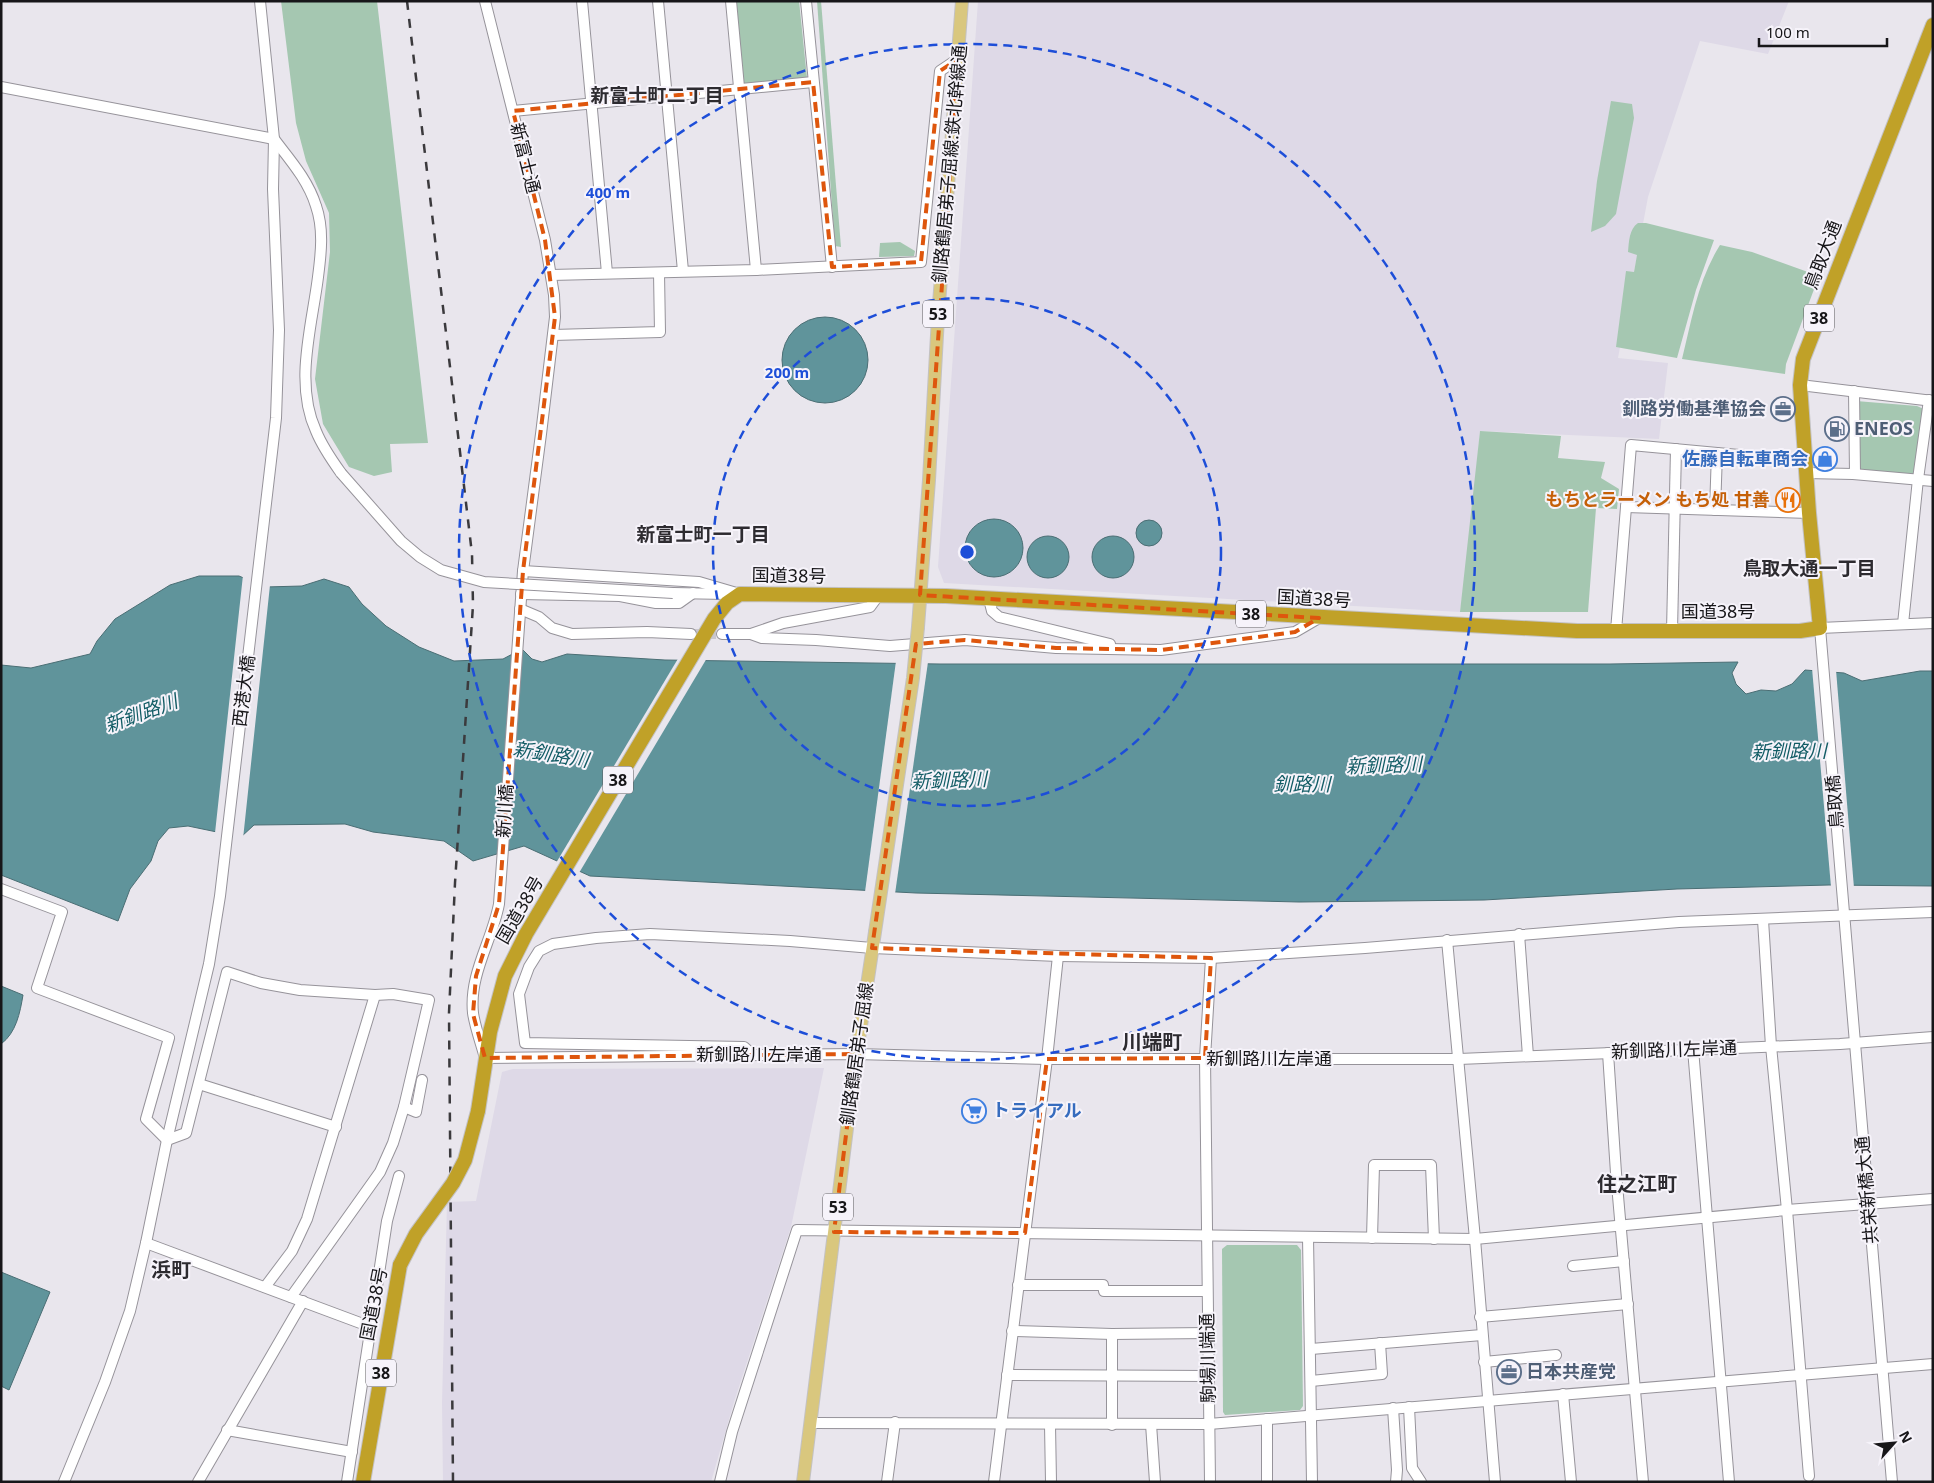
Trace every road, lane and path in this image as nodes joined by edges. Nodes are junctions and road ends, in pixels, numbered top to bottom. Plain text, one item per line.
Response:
1 (260, 1) edge
2 (485, 1) edge
3 (582, 1) edge
4 (658, 1) edge
5 (730, 1) edge
6 (806, 1) edge
7 (962, 1) edge
8 (1933, 25) edge
9 (958, 59) junction
10 (813, 82) junction
11 (1, 87) edge
12 (739, 88) junction
13 (667, 96) junction
14 (592, 104) junction
15 (513, 111) junction
16 (274, 139) junction
17 (832, 267) junction
18 (756, 270) junction
19 (683, 272) junction
20 (607, 273) junction
21 (659, 273) junction
22 (551, 275) junction
23 (552, 336) junction
24 (1800, 385) junction
25 (1854, 391) junction
26 (1931, 401) edge
27 (1676, 449) junction
28 (1717, 453) junction
29 (1806, 467) junction
30 (1855, 474) junction
31 (1918, 479) junction
32 (1933, 481) edge
33 (1626, 507) junction
34 (1676, 509) junction
35 (1715, 510) junction
36 (1809, 513) junction
37 (523, 571) junction
38 (521, 594) junction
39 (693, 594) junction
40 (740, 594) junction
41 (920, 595) junction
42 (878, 596) junction
43 (988, 598) junction
44 (520, 609) junction
45 (1319, 618) junction
46 (1933, 623) edge
47 (1903, 624) junction
48 (918, 627) joint
49 (1820, 628) junction
50 (1616, 630) junction
51 (1672, 631) junction
52 (722, 634) tunnel mouth
53 (751, 634) junction
54 (698, 636) junction
55 (1128, 649) junction
56 (1, 889) edge
57 (1844, 899) joint
58 (1933, 912) edge
59 (1844, 916) junction
60 (1763, 920) junction
61 (1519, 934) junction
62 (1447, 940) junction
63 (872, 948) junction
64 (1058, 956) junction
65 (1211, 958) junction
66 (375, 995) junction
67 (1933, 1037) edge
68 (1856, 1043) junction
69 (1771, 1046) junction
70 (1693, 1049) junction
71 (1608, 1053) junction
72 (856, 1054) junction
73 (753, 1055) junction
74 (1528, 1056) junction
75 (486, 1058) junction
76 (1205, 1058) junction
77 (1047, 1059) junction
78 (1459, 1059) junction
79 (422, 1080) dead end
80 (199, 1084) junction
81 (404, 1107) junction
82 (336, 1127) junction
83 (167, 1140) junction
84 (399, 1176) dead end
85 (1933, 1199) edge
86 (1868, 1204) junction
87 (1787, 1210) junction
88 (1708, 1217) junction
89 (1621, 1226) junction
90 (834, 1232) junction
91 (1025, 1233) junction
92 (1207, 1235) junction
93 (1308, 1237) junction
94 (1372, 1238) junction
95 (1434, 1239) junction
96 (1475, 1239) junction
97 (146, 1244) junction
98 (1624, 1261) junction
99 (1574, 1266) dead end
100 (1018, 1285) junction
101 (265, 1287) junction
102 (1207, 1291) junction
103 (291, 1297) junction
104 (303, 1301) junction
105 (1628, 1304) junction
106 (1480, 1316) junction
107 (371, 1327) junction
108 (1012, 1331) junction
109 (1208, 1333) junction
110 (1112, 1334) junction
111 (1482, 1334) junction
112 (1380, 1343) junction
113 (1311, 1349) junction
114 (1556, 1355) dead end
115 (1484, 1362) junction
116 (1933, 1364) edge
117 (1882, 1368) junction
118 (1799, 1375) junction
119 (1007, 1376) junction
120 (1112, 1376) junction
121 (1208, 1376) junction
122 (1311, 1381) junction
123 (1720, 1381) junction
124 (1634, 1388) junction
125 (1563, 1394) junction
126 (1488, 1400) junction
127 (1409, 1407) junction
128 (1393, 1408) junction
129 (1311, 1415) junction
130 (1267, 1419) junction
131 (895, 1422) junction
132 (811, 1424) junction
133 (1151, 1424) junction
134 (1209, 1424) junction
135 (1002, 1425) junction
136 (1050, 1425) junction
137 (1112, 1425) junction
138 (227, 1430) junction
139 (352, 1452) junction
140 (1412, 1468) junction
141 (1397, 1470) junction
142 (1809, 1476) dead end
143 (64, 1482) edge
144 (198, 1482) edge
145 (347, 1482) edge
146 (363, 1482) edge
147 (720, 1482) edge
148 (803, 1482) edge
149 (887, 1482) edge
150 (994, 1482) edge
151 (1051, 1482) edge
152 (1155, 1482) edge
153 (1210, 1482) edge
154 (1267, 1482) edge
155 (1312, 1482) edge
156 (1396, 1482) edge
157 (1421, 1482) edge
158 (1495, 1482) edge
159 (1571, 1482) edge
160 (1642, 1482) edge
161 (1729, 1482) edge
162 (1892, 1482) edge

1 - 16 street, 西港大橋
2 - 15 street, 新富士通
3 - 14 street
4 - 13 street
5 - 12 street
6 - 10 street
7 - 9 main road, 釧路鶴居弟子屈線:鉄北幹線通 / 53
8 - 24 highway, 鳥取大通 / 38
9 - 17 street
9 - 41 main road, 釧路鶴居弟子屈線:鉄北幹線通 / 53
10 - 12 street
10 - 17 street
11 - 16 street
12 - 13 street
12 - 18 street
13 - 14 street
13 - 19 street
14 - 15 street
14 - 20 street
15 - 22 street, 新富士通
16 - 39 street, bridge
16 - 83 street, 西港大橋
17 - 18 street
18 - 19 street
19 - 21 street
20 - 21 street
20 - 22 street
21 - 23 street
22 - 23 street, 新富士通
23 - 37 street, 新富士通
24 - 25 street
24 - 29 highway, 鳥取大通 / 38
25 - 26 street
25 - 30 street
26 - 31 street
27 - 28 street
27 - 33 street
27 - 34 street
28 - 29 street
28 - 35 street
29 - 30 street
29 - 36 highway, 鳥取大通 / 38
30 - 31 street
31 - 32 street
31 - 47 street
33 - 34 street
33 - 50 street
34 - 35 street
34 - 51 street
35 - 36 street
36 - 49 highway, 鳥取大通 / 38
37 - 38 street, 新川橋
37 - 40 street
38 - 39 street
38 - 44 street, 新川橋
39 - 40 street
40 - 42 highway, 国道38号 / 38
40 - 54 highway, 国道38号 / 38
41 - 42 highway, 国道38号 / 38
41 - 43 highway, 国道38号 / 38
41 - 48 main road, 釧路鶴居弟子屈線:鉄北幹線通 / 53
42 - 53 street
43 - 45 highway, 国道38号 / 38
43 - 55 street
44 - 54 street
44 - 75 street, 新川橋
45 - 50 highway, 国道38号 / 38
45 - 55 street
46 - 47 street
47 - 49 street
48 - 63 main road, 釧路鶴居弟子屈線 / 53, bridge
49 - 51 highway, 国道38号 / 38
49 - 57 street, 鳥取橋
50 - 51 highway, 国道38号 / 38
52 - 53 street
53 - 55 street
54 - 75 highway, 国道38号 / 38
56 - 83 street
57 - 59 street, 共栄新橋大通
58 - 59 street
59 - 60 street
59 - 68 street, 共栄新橋大通
60 - 61 street
60 - 69 street
61 - 62 street
61 - 74 street
62 - 65 street
62 - 78 street
63 - 64 street
63 - 72 main road, 釧路鶴居弟子屈線 / 53
63 - 73 street
64 - 65 street
64 - 77 street
65 - 76 street, 駒場川端通
66 - 80 street
66 - 81 street
66 - 82 street
67 - 68 street, 新釧路川左岸通
68 - 69 street, 新釧路川左岸通
68 - 86 street, 共栄新橋大通
69 - 70 street, 新釧路川左岸通
69 - 87 street
70 - 71 street, 新釧路川左岸通
70 - 88 street
71 - 74 street, 新釧路川左岸通
71 - 89 street
72 - 73 street, 新釧路川左岸通
72 - 77 street, 新釧路川左岸通
72 - 90 main road, 釧路鶴居弟子屈線 / 53
73 - 75 street, 新釧路川左岸通
74 - 78 street, 新釧路川左岸通
75 - 146 highway, 国道38号 / 38, bridge
76 - 77 street, 新釧路川左岸通
76 - 78 street, 新釧路川左岸通
76 - 92 street, 駒場川端通
77 - 91 street
78 - 96 street
79 - 81 street
80 - 82 street
80 - 83 street
81 - 103 street
82 - 101 street
83 - 97 street, 西港大橋
84 - 107 street
85 - 86 street
86 - 87 street
86 - 117 street, 共栄新橋大通
87 - 88 street
87 - 118 street
88 - 89 street
88 - 123 street
89 - 96 street
89 - 98 street
90 - 91 street
90 - 132 main road, 釧路鶴居弟子屈線 / 53
90 - 147 street
91 - 92 street
91 - 100 street
92 - 93 street
92 - 102 street, 駒場川端通
93 - 94 street
93 - 113 street
94 - 95 street
94 - 95 street
95 - 96 street
96 - 106 street
97 - 101 street
97 - 143 street, 西港大橋
98 - 99 street
98 - 105 street
100 - 102 street
100 - 108 street
101 - 103 street
102 - 109 street, 駒場川端通
103 - 104 street
104 - 107 street
104 - 138 street
105 - 106 street
105 - 124 street
106 - 111 street
107 - 139 street
108 - 110 street
108 - 119 street
109 - 110 street
109 - 121 street, 駒場川端通
110 - 120 street
111 - 112 street
111 - 115 street
112 - 113 street
112 - 122 street
113 - 122 street
114 - 115 street
115 - 126 street
116 - 117 street
117 - 118 street
117 - 162 street, 共栄新橋大通
118 - 123 street
118 - 142 street
119 - 120 street
119 - 135 street
120 - 121 street
120 - 137 street
121 - 134 street, 駒場川端通
122 - 129 street
123 - 124 street
123 - 161 street
124 - 125 street
124 - 160 street
125 - 126 street
125 - 159 street
126 - 127 street
126 - 158 street
127 - 128 street
127 - 140 street
128 - 129 street
128 - 141 street
129 - 130 street
129 - 155 street
130 - 134 street
130 - 154 street
131 - 132 street
131 - 135 street
131 - 149 street
132 - 148 main road, 釧路鶴居弟子屈線 / 53
133 - 134 street
133 - 137 street
133 - 152 street
134 - 153 street, 駒場川端通
135 - 136 street
135 - 150 street
136 - 137 street
136 - 151 street
138 - 139 street
138 - 144 street
139 - 145 street
140 - 141 street
140 - 157 street
141 - 156 street

